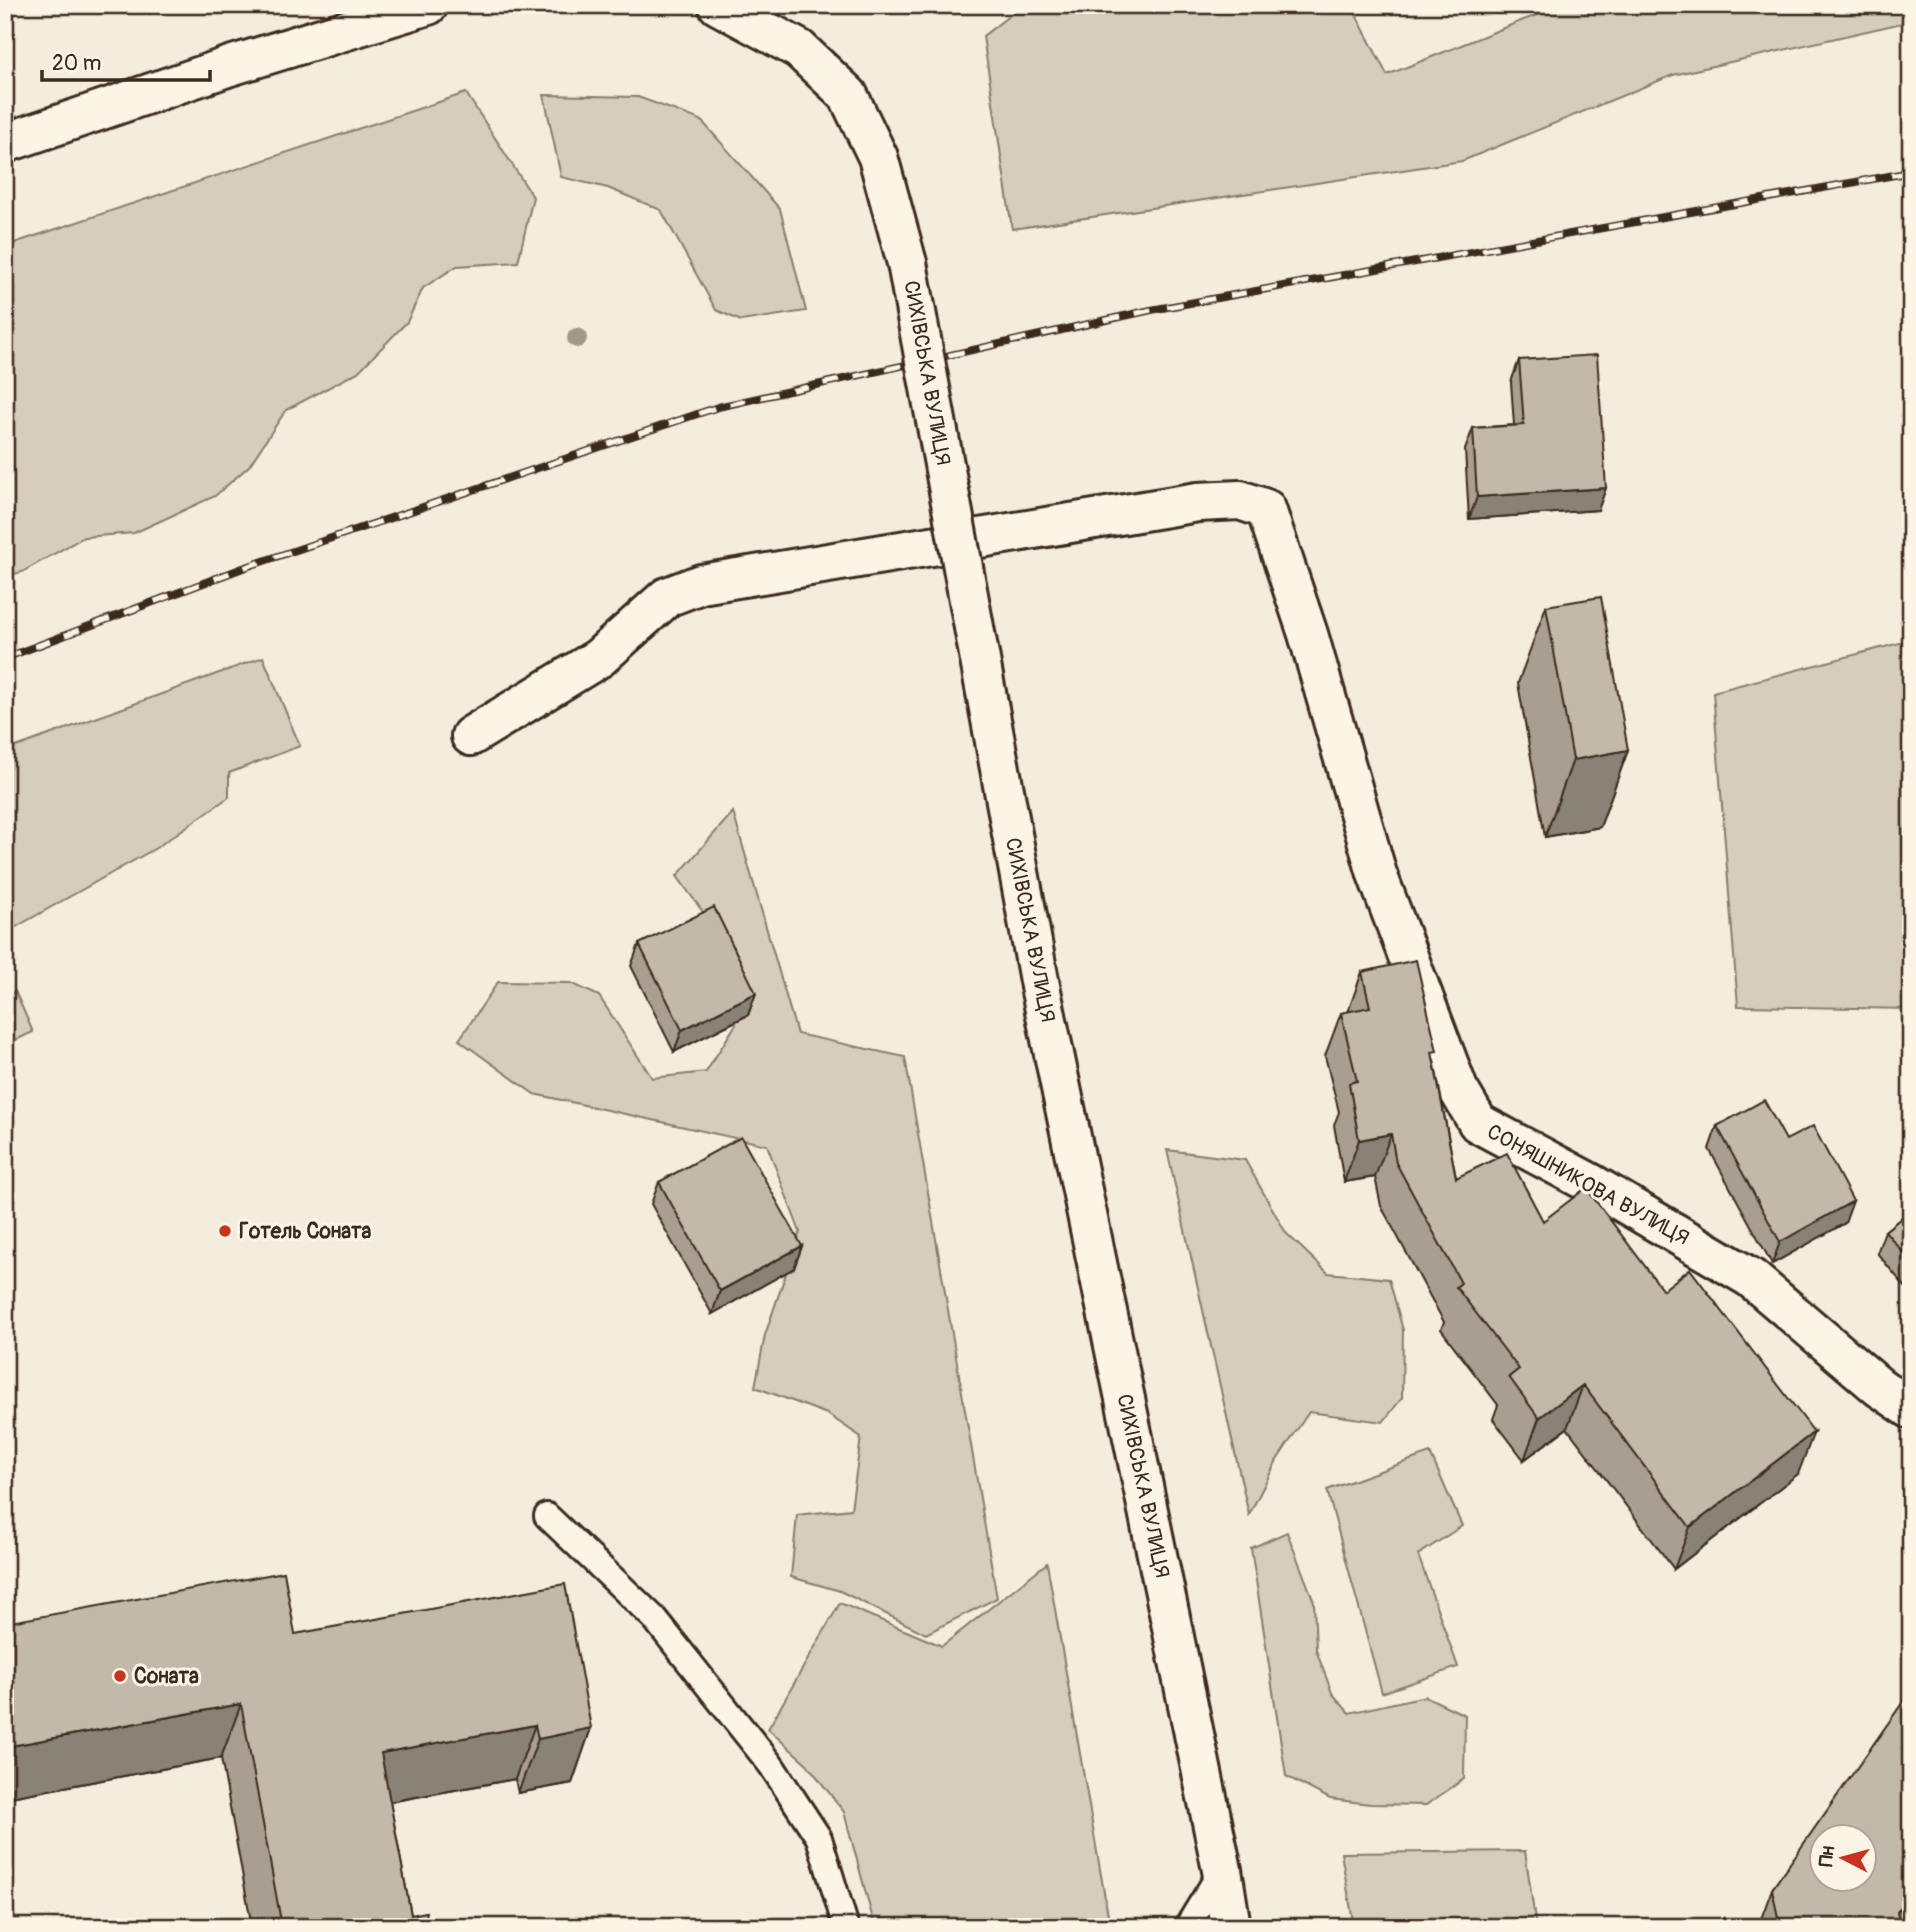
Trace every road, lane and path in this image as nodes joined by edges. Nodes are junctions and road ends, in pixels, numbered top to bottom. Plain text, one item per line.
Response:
1 (428, 5) edge
2 (718, 5) edge
3 (5, 143) edge
4 (471, 736) dead end
5 (1911, 1409) edge
6 (547, 1516) dead end
7 (1222, 1870) junction
8 (846, 1927) edge
9 (1187, 1927) edge
10 (1231, 1927) edge

1 - 3 main road
2 - 7 main road, СИХІВСЬКА ВУЛИЦЯ, bridge
4 - 5 main road, СОНЯШНИКОВА ВУЛИЦЯ
6 - 8 lane
7 - 9 lane
7 - 10 main road, СИХІВСЬКА ВУЛИЦЯ

